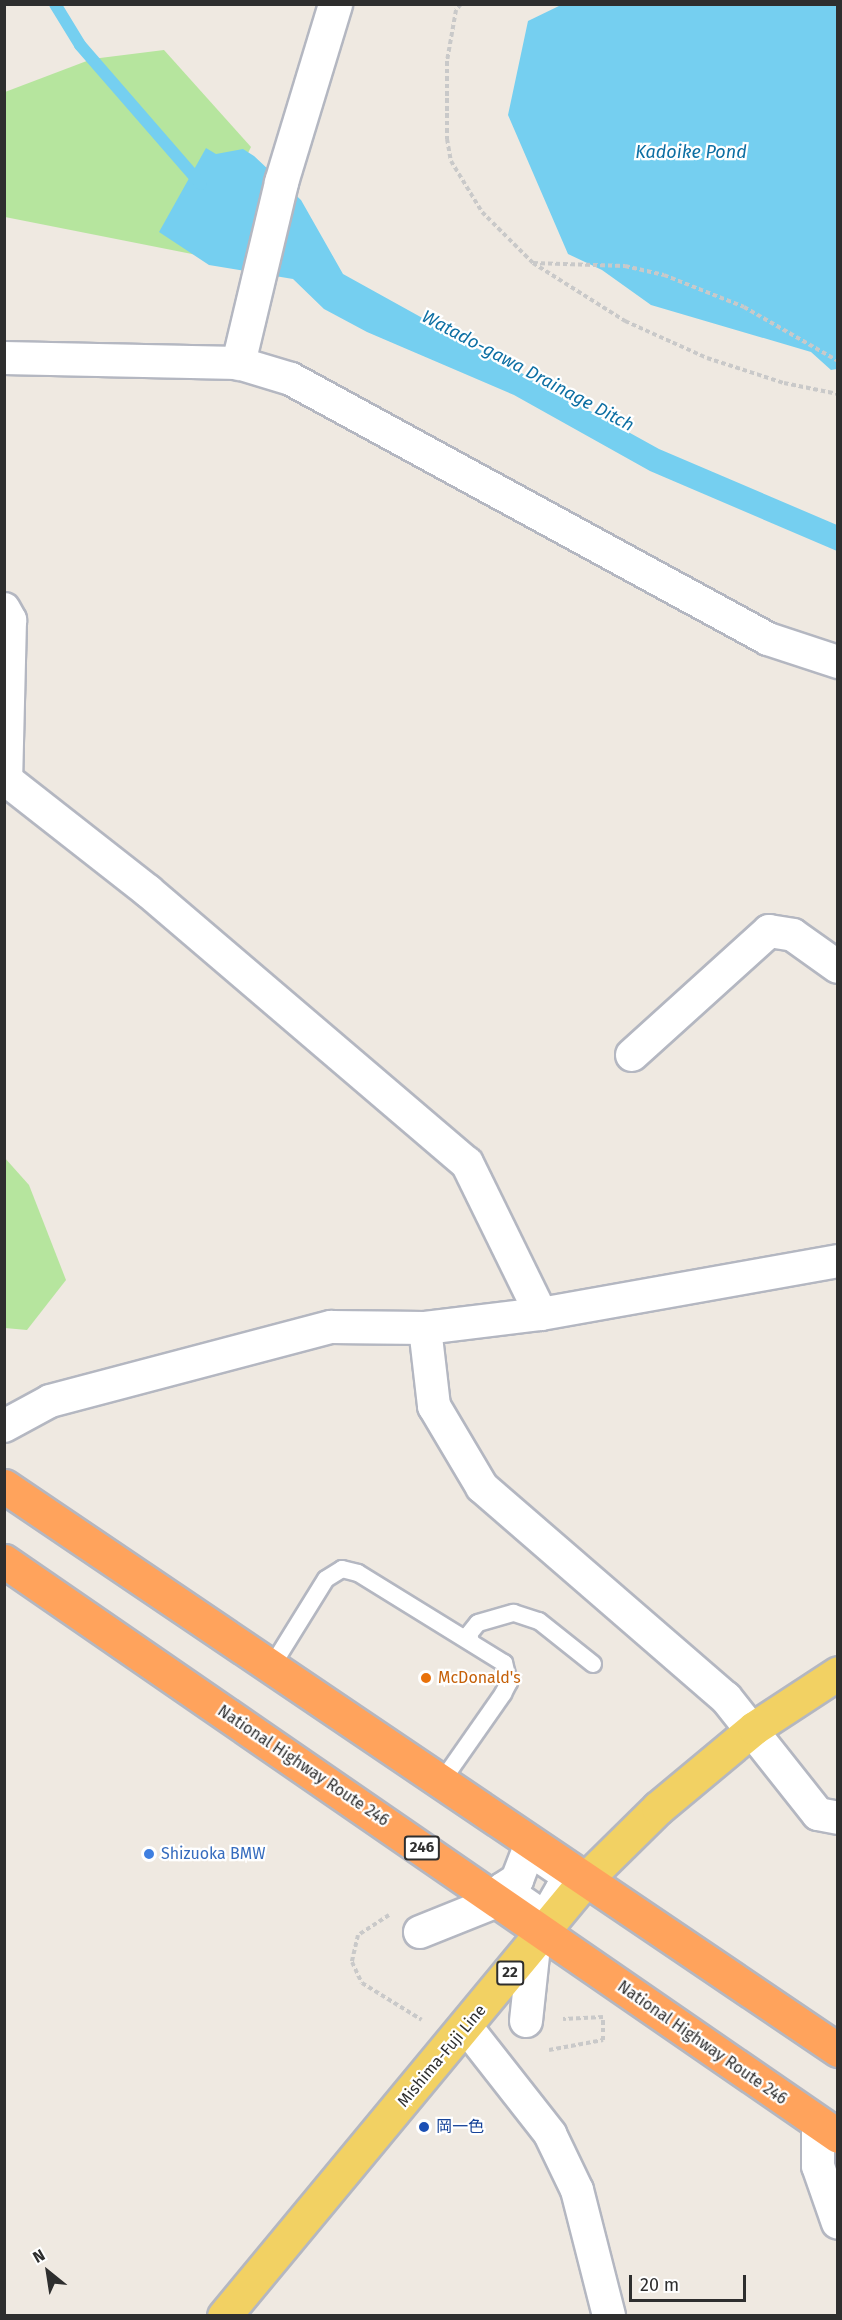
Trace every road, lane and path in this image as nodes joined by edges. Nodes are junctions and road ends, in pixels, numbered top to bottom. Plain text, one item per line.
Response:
1 (335, 4) edge
2 (461, 4) edge
3 (533, 263) junction
4 (4, 358) edge
5 (837, 361) edge
6 (238, 363) junction
7 (837, 394) edge
8 (4, 609) edge
9 (837, 662) edge
10 (5, 778) edge
11 (837, 967) edge
12 (632, 1054) dead end
13 (837, 1261) edge
14 (541, 1314) junction
15 (425, 1329) junction
16 (4, 1426) edge
17 (4, 1486) edge
18 (4, 1561) edge
19 (471, 1642) junction
20 (593, 1664) dead end
21 (272, 1666) junction
22 (837, 1673) edge
23 (754, 1728) junction
24 (442, 1781) junction
25 (837, 1818) edge
26 (586, 1879) junction
27 (510, 1896) junction
28 (540, 1924) junction
29 (420, 1932) joint
30 (422, 2020) dead end
31 (526, 2021) dead end
32 (467, 2028) junction
33 (837, 2050) edge
34 (828, 2130) edge
35 (837, 2223) edge
36 (224, 2316) edge
37 (609, 2316) edge

1 - 6 street
2 - 3 path
3 - 5 path
3 - 7 path
4 - 6 street
6 - 9 street
8 - 10 street
10 - 14 street
11 - 12 street
13 - 14 street
14 - 15 street
15 - 16 street
15 - 23 street
17 - 21 highway
18 - 28 highway, National Highway Route 246 / 246
19 - 20 lane
19 - 21 lane
19 - 24 lane
21 - 24 highway
22 - 23 main road, Mishima-Fuji Line / 22
23 - 25 street
23 - 26 main road, Mishima-Fuji Line / 22
24 - 26 highway
26 - 28 main road, Mishima-Fuji Line / 22
26 - 33 highway
27 - 28 street
27 - 28 street
27 - 29 street
28 - 31 street
28 - 32 main road, Mishima-Fuji Line / 22
28 - 34 highway, National Highway Route 246 / 246
29 - 30 path
32 - 36 main road, Mishima-Fuji Line / 22
32 - 37 street
34 - 35 street

